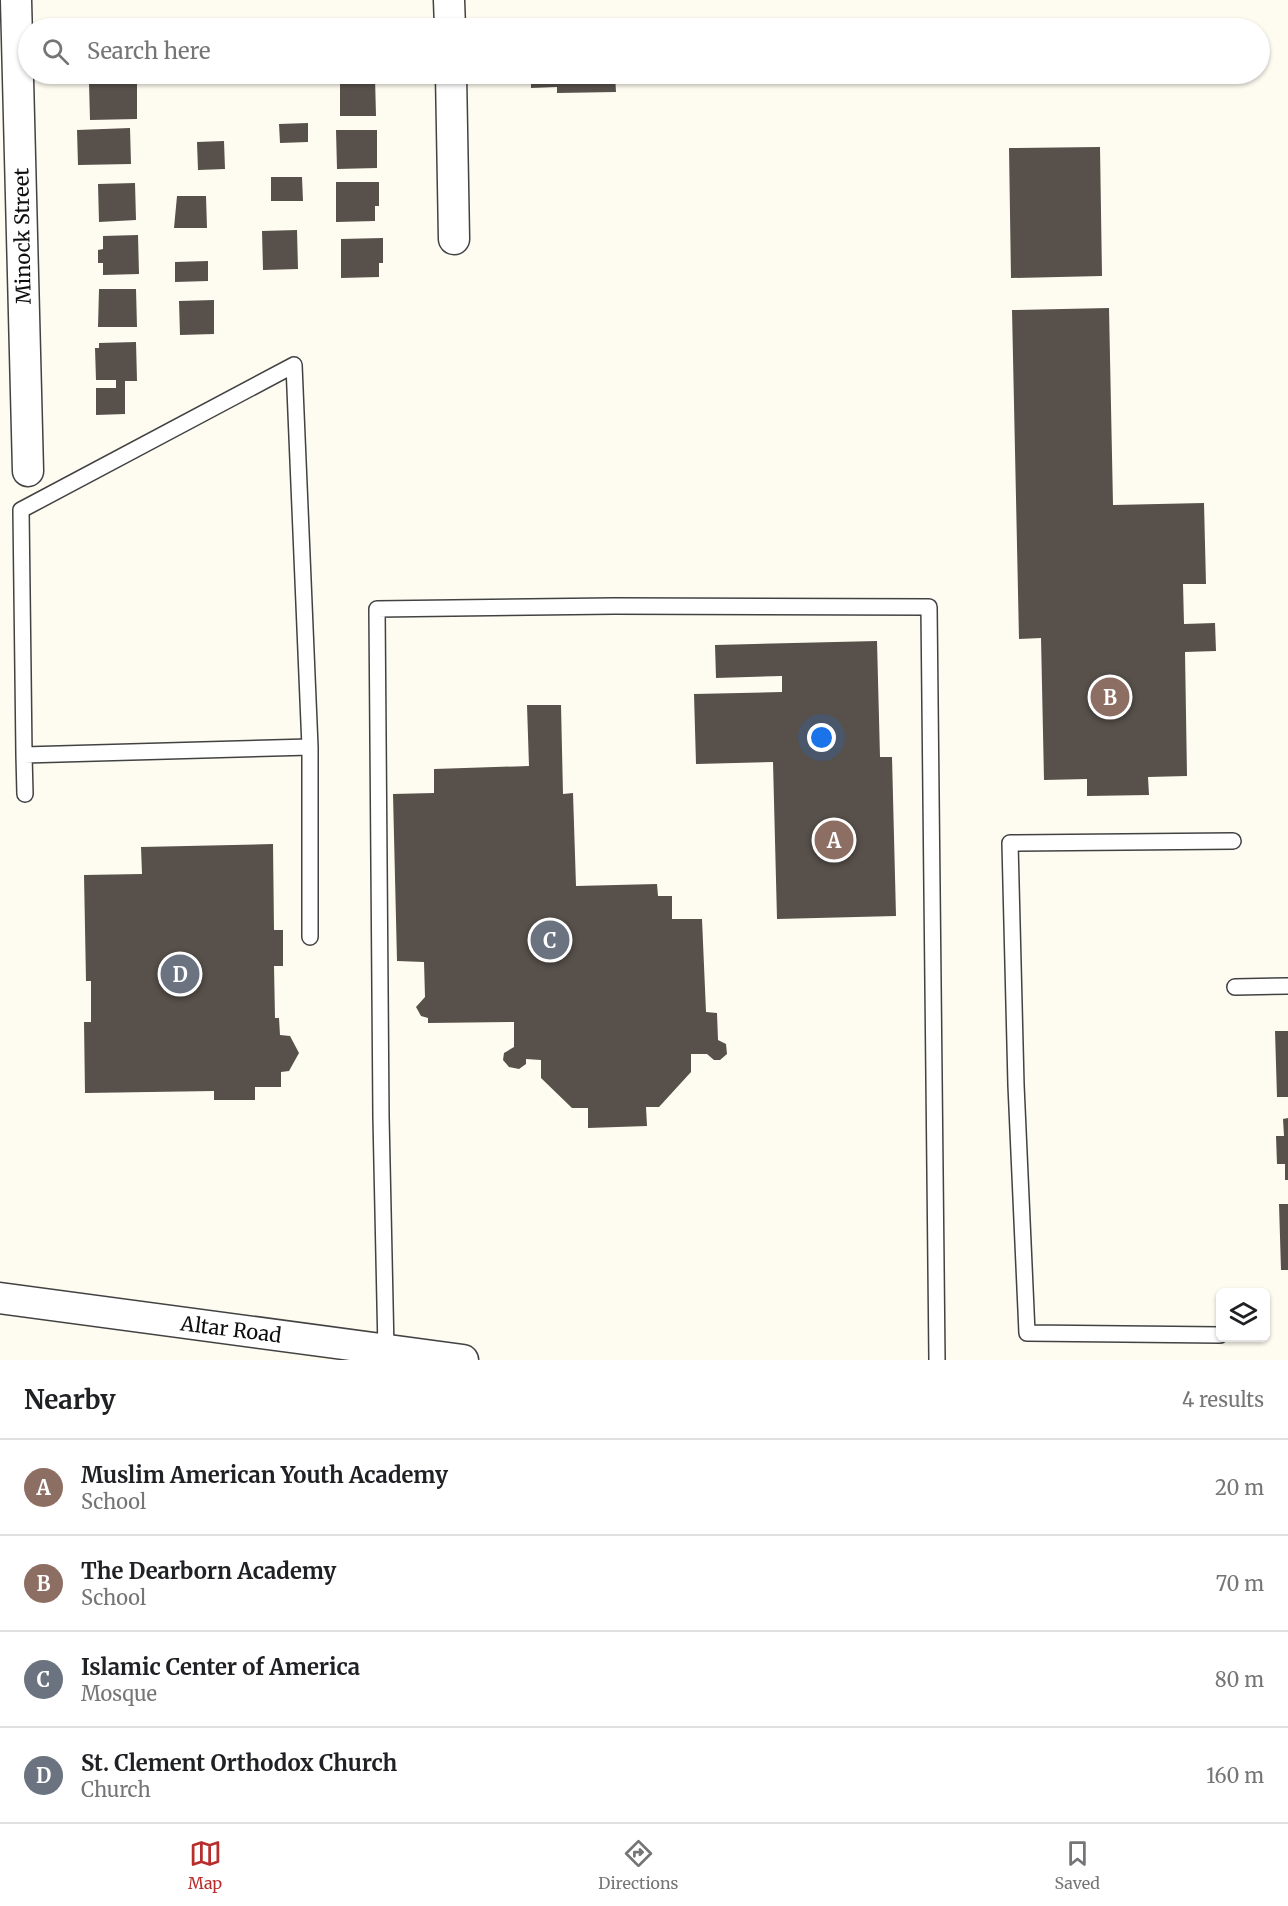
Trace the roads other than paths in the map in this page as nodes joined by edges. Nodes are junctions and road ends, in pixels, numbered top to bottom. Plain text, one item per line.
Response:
1 (16, 0) edge
2 (449, 0) edge
3 (450, 18) edge
4 (18, 78) edge
5 (18, 84) edge
6 (451, 84) edge
7 (454, 239) dead end
8 (28, 471) dead end
9 (310, 747) junction
10 (24, 755) junction
11 (25, 794) dead end
12 (1233, 841) dead end
13 (310, 938) dead end
14 (1288, 986) edge
15 (1235, 987) dead end
16 (0, 1298) edge
17 (1216, 1335) edge
18 (386, 1350) junction
19 (463, 1360) edge
20 (937, 1360) edge

1 - 4 street, Minock Street
2 - 3 street
5 - 8 street, Minock Street
6 - 7 street
9 - 10 lane
9 - 10 lane
9 - 13 lane
10 - 11 lane
12 - 17 lane
14 - 15 lane
16 - 18 street, Altar Road
18 - 19 street, Altar Road
18 - 20 lane

